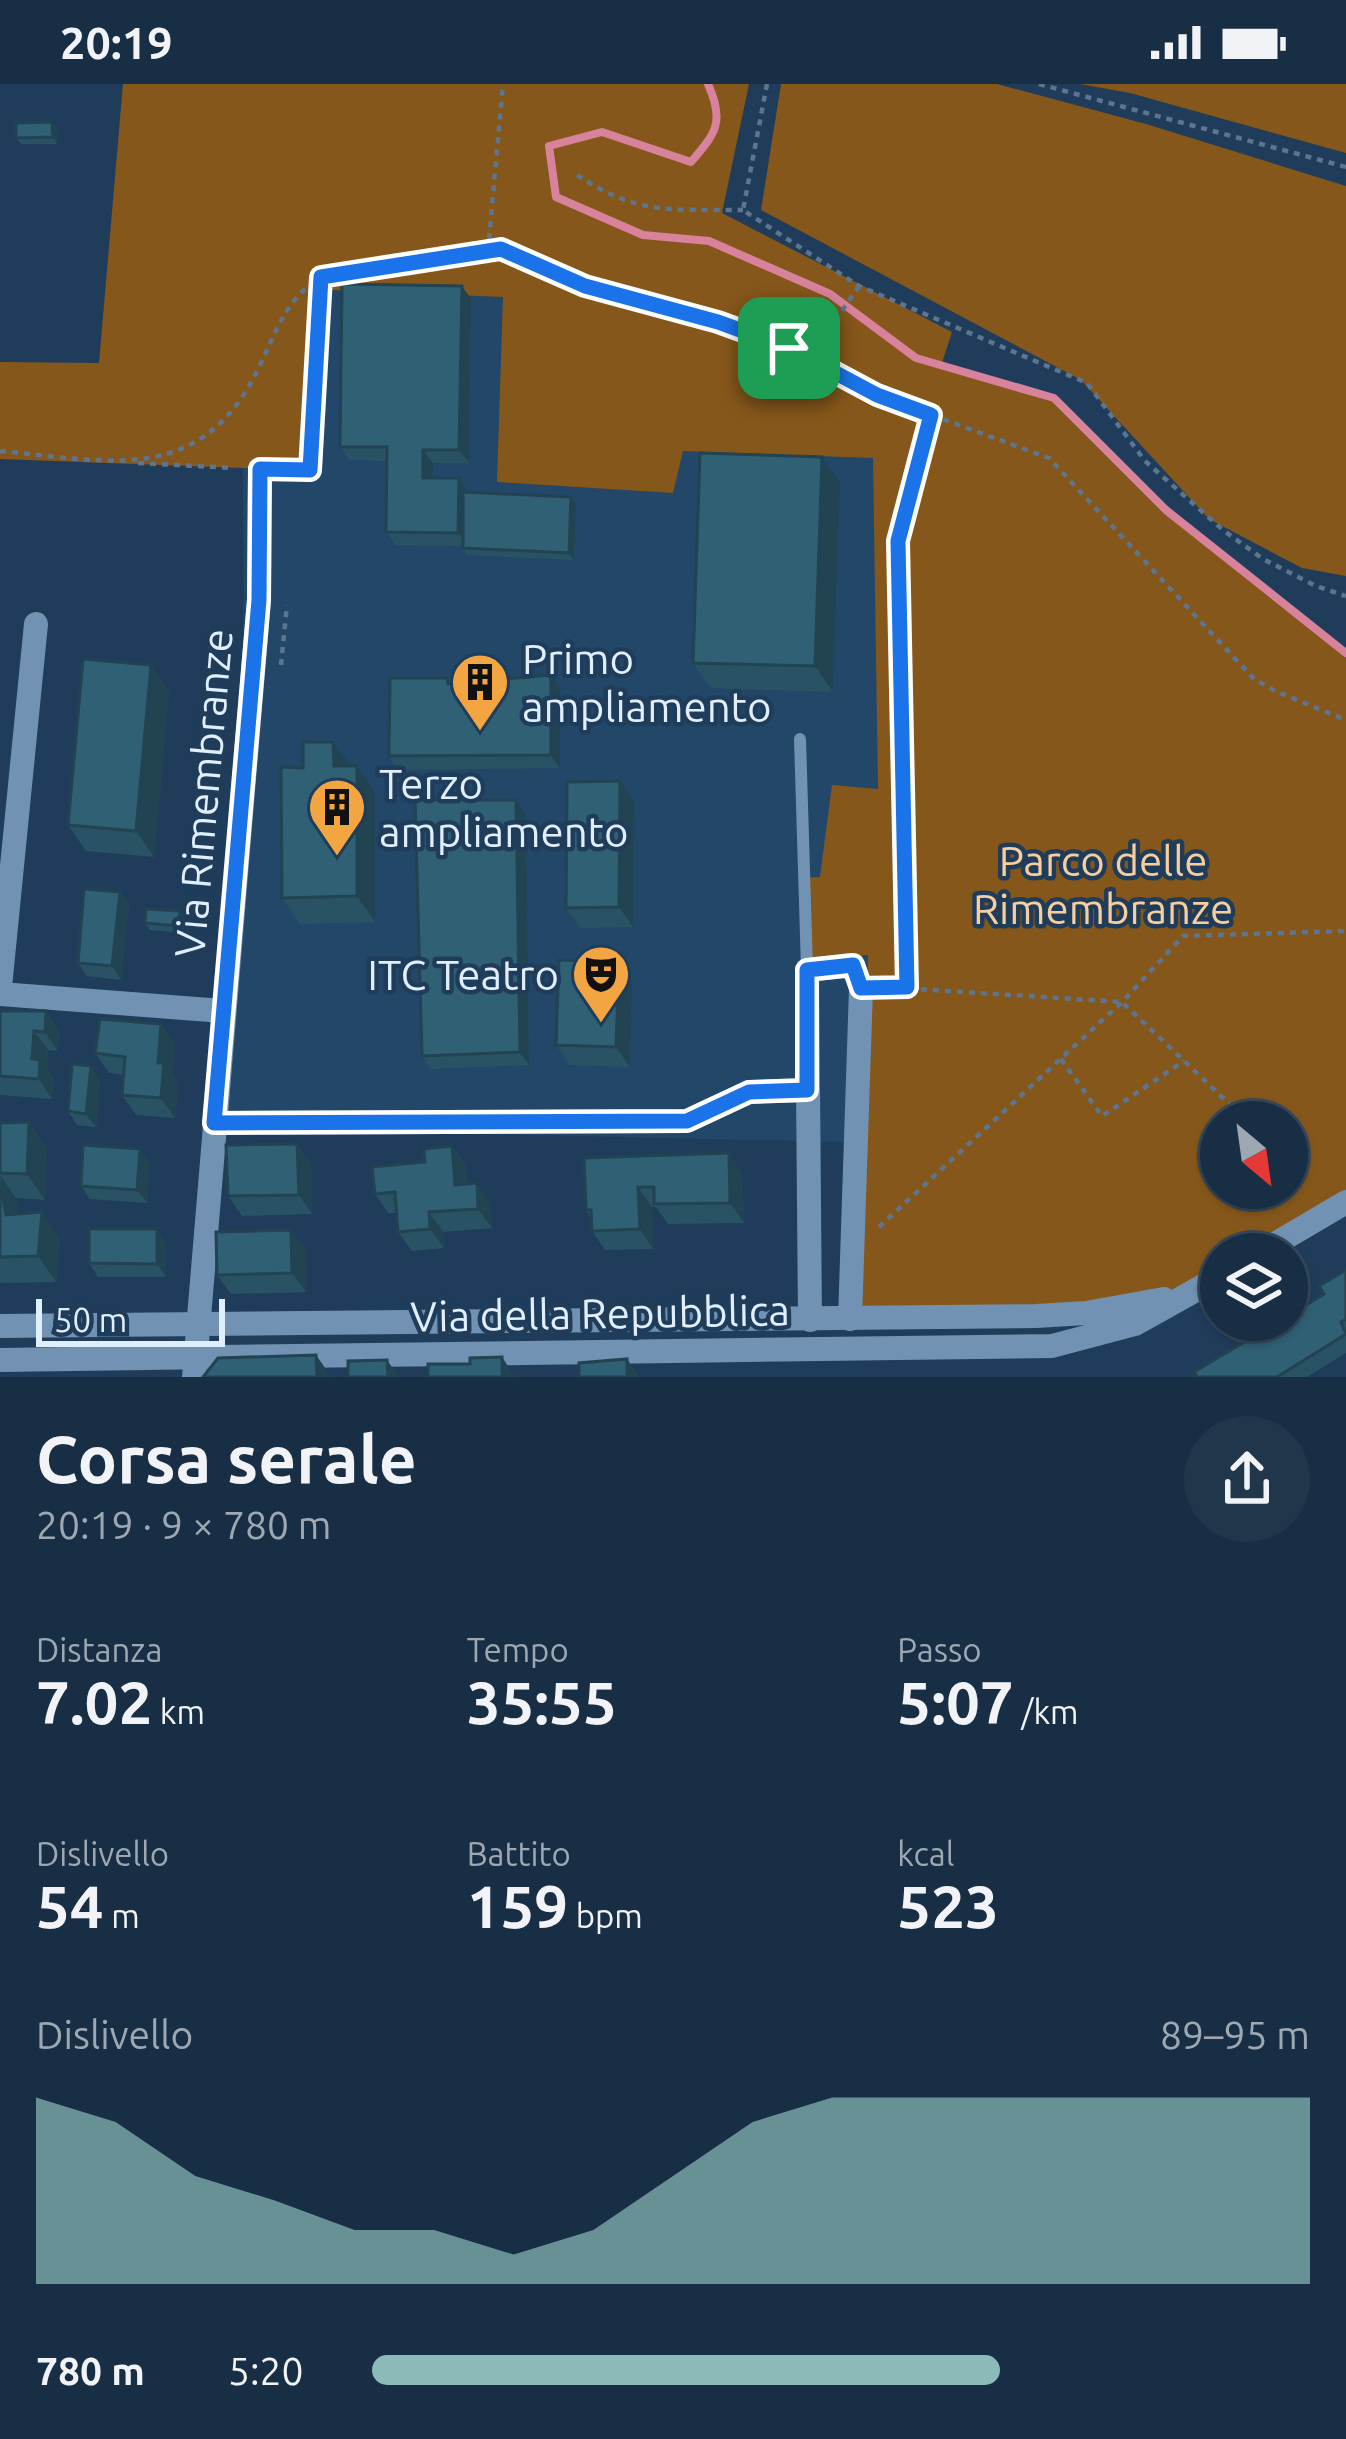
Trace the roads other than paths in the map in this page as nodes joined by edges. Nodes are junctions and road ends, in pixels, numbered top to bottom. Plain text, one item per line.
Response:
1 (260, 469) road end
2 (36, 624) dead end
3 (800, 739) dead end
4 (807, 970) junction
5 (0, 991) edge
6 (223, 1011) junction
7 (807, 1090) junction
8 (214, 1123) junction
9 (1346, 1202) edge
10 (1294, 1233) edge
11 (1200, 1288) edge
12 (1190, 1294) junction
13 (1064, 1315) junction
14 (850, 1318) junction
15 (816, 1320) junction
16 (560, 1321) junction
17 (0, 1326) edge
18 (197, 1327) junction
19 (1070, 1344) junction
20 (823, 1349) junction
21 (0, 1360) edge
22 (559, 1365) edge
23 (195, 1367) edge

1 - 6 street, Via Rimembranze
2 - 5 street
3 - 4 lane
4 - 7 street
4 - 14 street
5 - 6 street
6 - 8 street, Via Rimembranze
7 - 8 street
7 - 15 street
8 - 18 street, Via Rimembranze
9 - 10 street
11 - 12 street, Via della Repubblica
12 - 13 street, Via della Repubblica
12 - 19 street, Via della Repubblica
13 - 14 street, Via della Repubblica
13 - 19 street
14 - 15 street, Via della Repubblica
15 - 16 street, Via della Repubblica
15 - 20 street
16 - 18 street, Via della Repubblica
16 - 22 street
17 - 18 street, Via della Repubblica
18 - 23 street, Via Rimembranze
19 - 20 street, Via della Repubblica
20 - 22 street, Via della Repubblica
21 - 23 street, Via della Repubblica
22 - 23 street, Via della Repubblica

